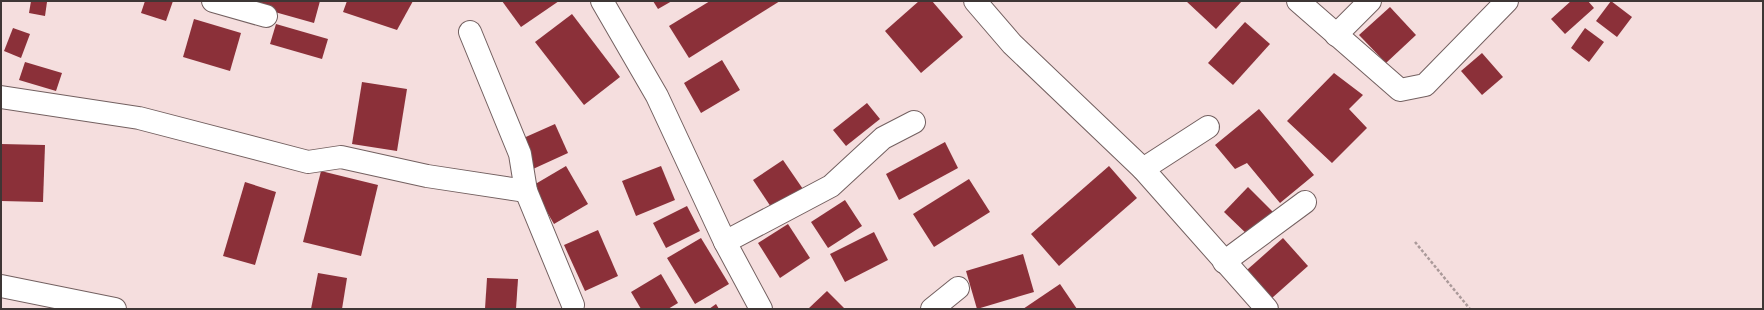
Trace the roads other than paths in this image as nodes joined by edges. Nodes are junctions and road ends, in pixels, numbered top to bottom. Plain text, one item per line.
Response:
1 (213, 1) edge
2 (602, 1) edge
3 (975, 1) edge
4 (1298, 1) edge
5 (1370, 1) edge
6 (1507, 1) edge
7 (239, 4) edge
8 (266, 16) dead end
9 (470, 32) dead end
10 (1336, 35) junction
11 (1, 97) edge
12 (914, 122) dead end
13 (1208, 127) dead end
14 (1143, 169) junction
15 (526, 191) junction
16 (1305, 202) dead end
17 (725, 242) junction
18 (1224, 262) junction
19 (1, 286) edge
20 (958, 288) dead end
21 (573, 305) dead end
22 (115, 309) edge
23 (761, 309) edge
24 (932, 309) edge
25 (1267, 309) edge

1 - 7 street
2 - 17 street
3 - 14 street
4 - 10 street
5 - 10 street
6 - 10 street
7 - 8 street
9 - 15 street
11 - 15 street
12 - 17 street
13 - 14 street
14 - 18 street
15 - 21 street
16 - 18 street
17 - 23 street
18 - 25 street
19 - 22 street
20 - 24 street

